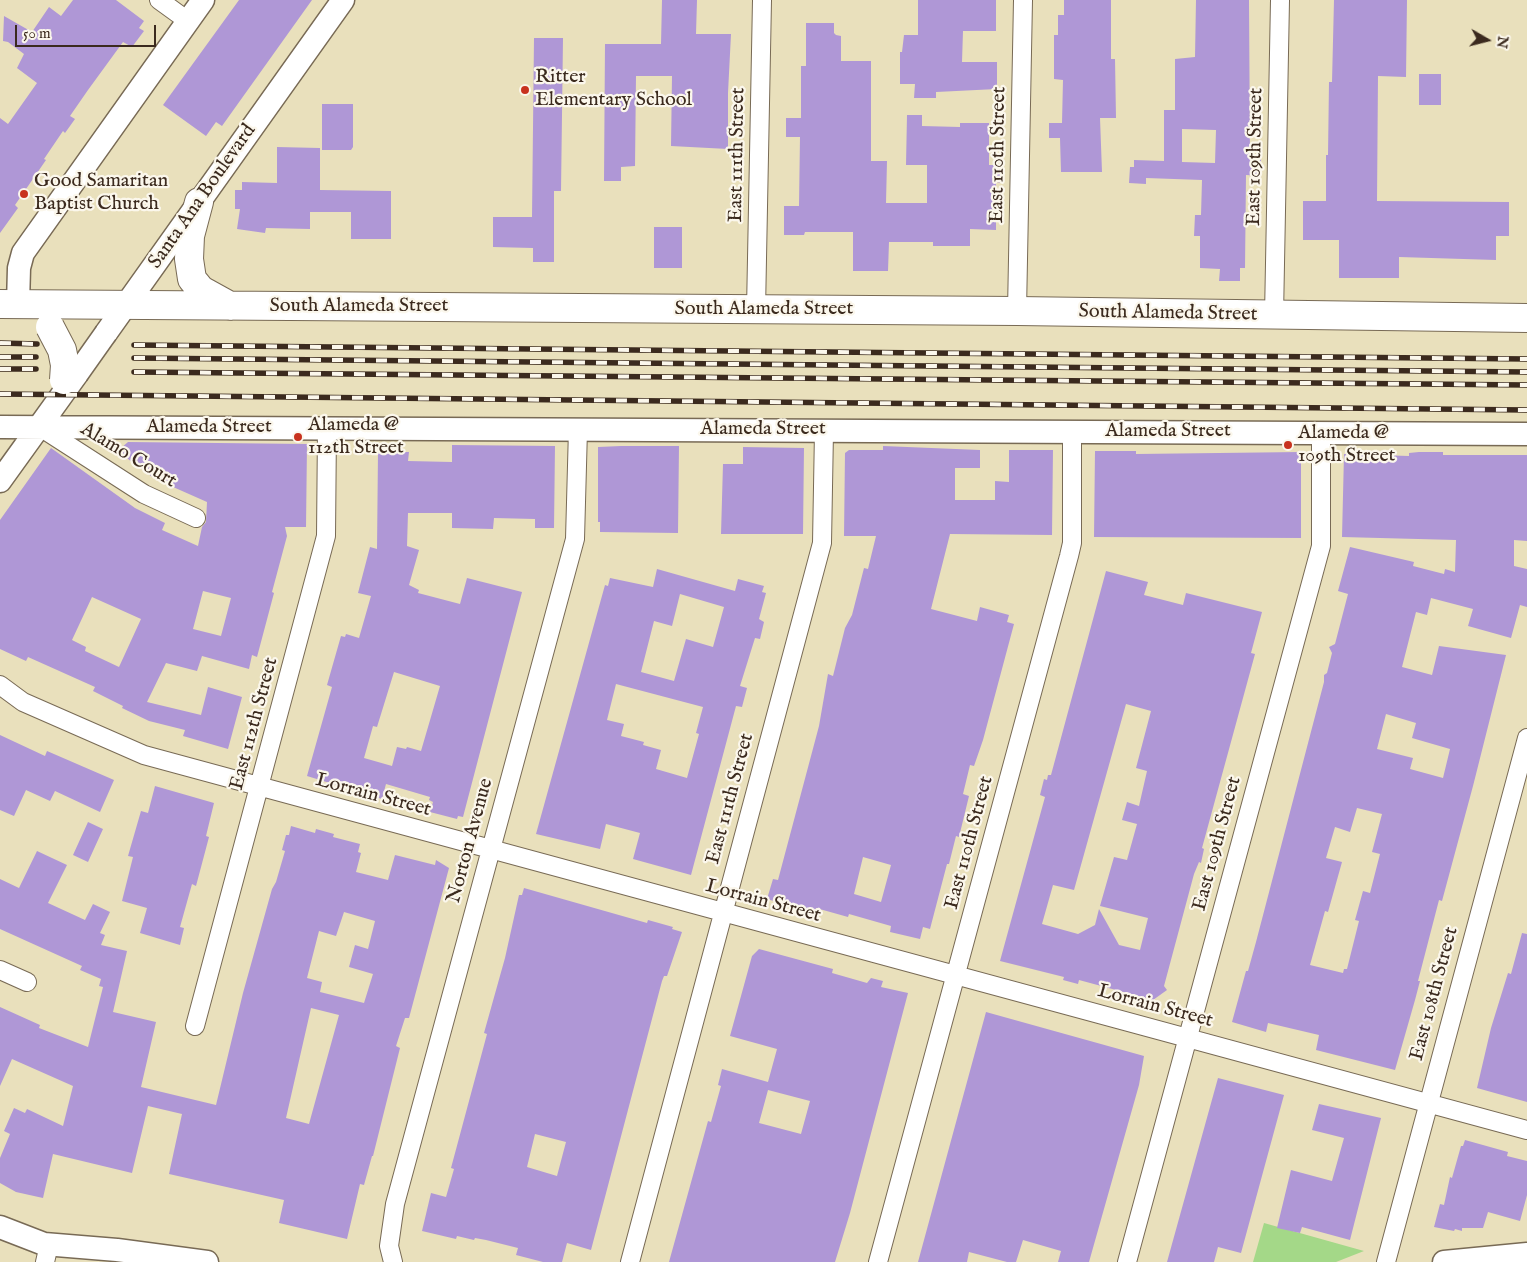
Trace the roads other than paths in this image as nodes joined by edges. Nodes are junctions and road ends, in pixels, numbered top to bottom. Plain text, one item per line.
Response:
1 (160, 0) edge
2 (203, 0) edge
3 (342, 0) edge
4 (762, 0) edge
5 (1023, 0) edge
6 (1280, 0) edge
7 (188, 21) junction
8 (199, 202) junction
9 (9, 304) edge
10 (126, 305) junction
11 (232, 306) junction
12 (756, 310) junction
13 (1017, 311) junction
14 (1274, 316) junction
15 (1527, 318) edge
16 (68, 383) junction
17 (0, 426) edge
18 (40, 427) junction
19 (326, 428) junction
20 (578, 429) junction
21 (824, 431) junction
22 (1072, 432) junction
23 (1321, 433) junction
24 (1527, 434) edge
25 (0, 481) edge
26 (196, 518) dead end
27 (0, 685) edge
28 (1527, 738) edge
29 (260, 787) junction
30 (490, 850) junction
31 (722, 913) junction
32 (0, 970) edge
33 (956, 975) junction
34 (27, 982) dead end
35 (195, 1026) dead end
36 (1187, 1038) junction
37 (1428, 1103) junction
38 (1527, 1130) edge
39 (0, 1227) edge
40 (47, 1253) edge
41 (1527, 1254) edge
42 (207, 1262) edge
43 (393, 1262) edge
44 (630, 1262) edge
45 (878, 1262) edge
46 (1127, 1262) edge
47 (1386, 1262) edge
48 (1444, 1262) edge

1 - 7 street
2 - 7 street
3 - 8 street, Santa Ana Boulevard
4 - 12 street, East 111th Street
5 - 13 street, East 110th Street
6 - 14 street, East 109th Street
7 - 9 street
8 - 10 street, Santa Ana Boulevard
8 - 11 main road
9 - 10 main road, South Alameda Street
9 - 16 main road, bridge
10 - 11 main road, South Alameda Street
10 - 16 street, Santa Ana Boulevard, bridge
11 - 12 main road, South Alameda Street
12 - 13 main road, South Alameda Street
13 - 14 main road, South Alameda Street
14 - 15 main road, South Alameda Street
16 - 18 street, Santa Ana Boulevard
17 - 18 street, Alameda Street
18 - 19 street, Alameda Street
18 - 25 street, Santa Ana Boulevard
18 - 26 street, Alamo Court
19 - 20 street, Alameda Street
19 - 29 street, East 112th Street
20 - 21 street, Alameda Street
20 - 30 street, Norton Avenue
21 - 22 street, Alameda Street
21 - 31 street, East 111th Street
22 - 23 street, Alameda Street
22 - 33 street, East 110th Street
23 - 24 street, Alameda Street
23 - 36 street, East 109th Street
27 - 29 street, Lorrain Street
28 - 37 street, East 108th Street
29 - 30 street, Lorrain Street
29 - 35 street, East 112th Street
30 - 31 street, Lorrain Street
30 - 43 street, Norton Avenue
31 - 33 street, Lorrain Street
31 - 44 street, East 111th Street
32 - 34 street
33 - 36 street, Lorrain Street
33 - 45 street, East 110th Street
36 - 37 street, Lorrain Street
36 - 46 street, East 109th Street
37 - 38 street, Lorrain Street
37 - 47 street, East 108th Street
39 - 40 street
40 - 42 street
41 - 48 street

